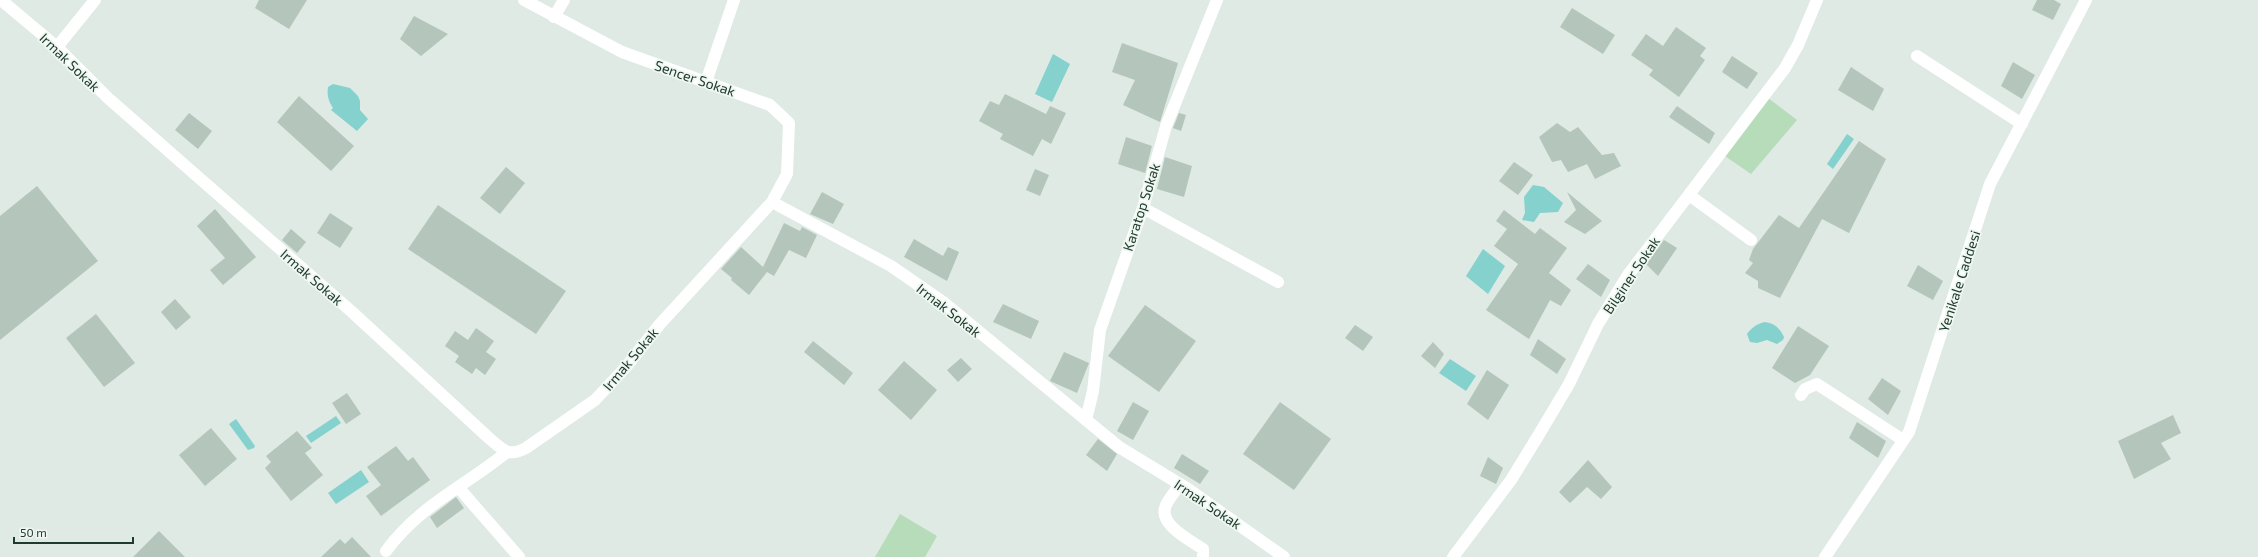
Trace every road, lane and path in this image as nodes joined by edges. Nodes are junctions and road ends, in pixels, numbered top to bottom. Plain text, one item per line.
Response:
1 (1, 0) edge
2 (95, 0) edge
3 (524, 0) edge
4 (564, 0) edge
5 (734, 0) edge
6 (1217, 0) edge
7 (1817, 0) edge
8 (2086, 0) edge
9 (554, 17) junction
10 (57, 47) junction
11 (1917, 56) dead end
12 (706, 82) junction
13 (2022, 124) junction
14 (1689, 195) junction
15 (772, 202) junction
16 (1143, 208) junction
17 (1751, 240) dead end
18 (1278, 282) dead end
19 (1801, 395) dead end
20 (1086, 420) junction
21 (1903, 440) junction
22 (507, 452) junction
23 (1180, 484) junction
24 (458, 487) junction
25 (386, 551) dead end
26 (519, 557) edge
27 (1203, 557) edge
28 (1284, 557) edge
29 (1453, 557) edge
30 (1825, 557) edge

1 - 10 street, Irmak Sokak
2 - 10 street
3 - 9 street, Sencer Sokak
4 - 9 street
5 - 12 street
6 - 16 street, Karatop Sokak
7 - 14 street, Bilginer Sokak
8 - 13 street, Yenikale Caddesi
9 - 12 street, Sencer Sokak
10 - 22 street, Irmak Sokak
11 - 13 street
12 - 15 street, Sencer Sokak
13 - 21 street, Yenikale Caddesi
14 - 17 street
14 - 29 street, Bilginer Sokak
15 - 20 street, Irmak Sokak
15 - 22 street, Irmak Sokak
16 - 18 street
16 - 20 street, Karatop Sokak
19 - 21 street
20 - 23 street, Irmak Sokak
21 - 30 street, Yenikale Caddesi
22 - 24 street
23 - 27 street
23 - 28 street, Irmak Sokak
24 - 25 street
24 - 26 street

